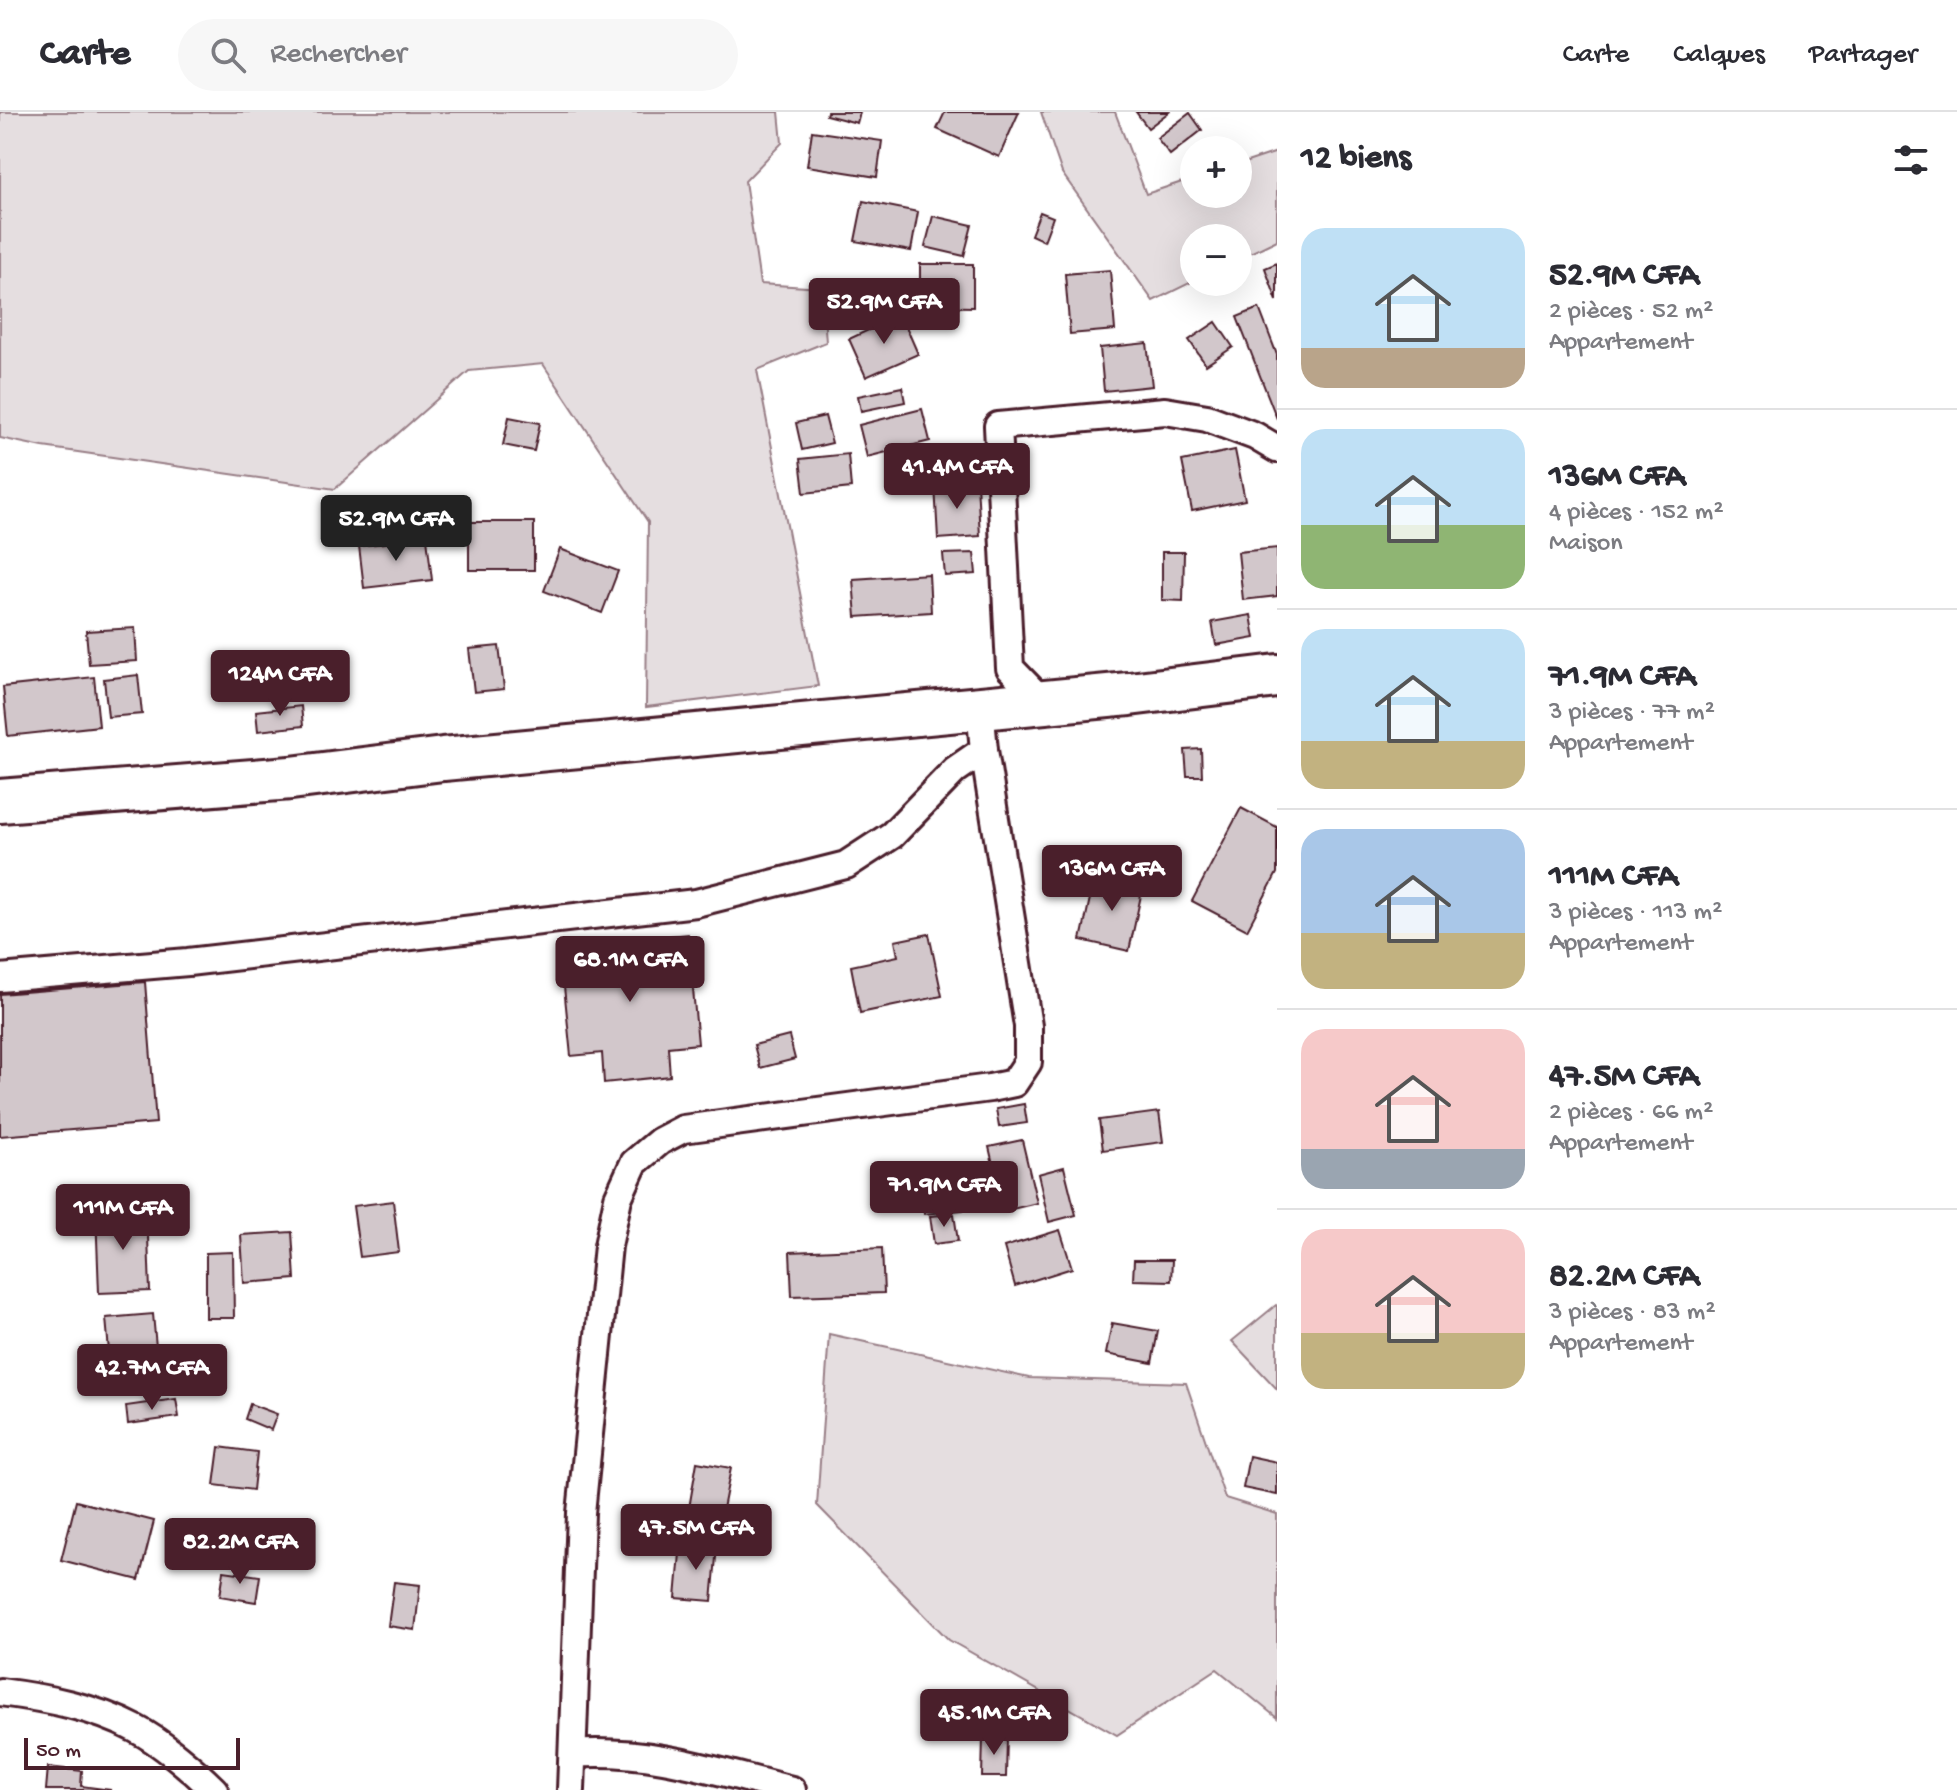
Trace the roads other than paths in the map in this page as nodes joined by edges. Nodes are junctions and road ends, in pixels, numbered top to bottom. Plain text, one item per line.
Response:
1 (1277, 449) edge
2 (1277, 676) edge
3 (1043, 702) junction
4 (980, 708) junction
5 (984, 750) junction
6 (0, 801) edge
7 (0, 978) edge
8 (0, 1692) edge
9 (573, 1754) junction
10 (214, 1790) edge
11 (571, 1790) edge
12 (792, 1790) edge

1 - 3 street
2 - 3 main road
3 - 4 main road
4 - 5 street
4 - 6 main road
5 - 7 street
5 - 9 street
8 - 10 street
9 - 11 street
9 - 12 street

